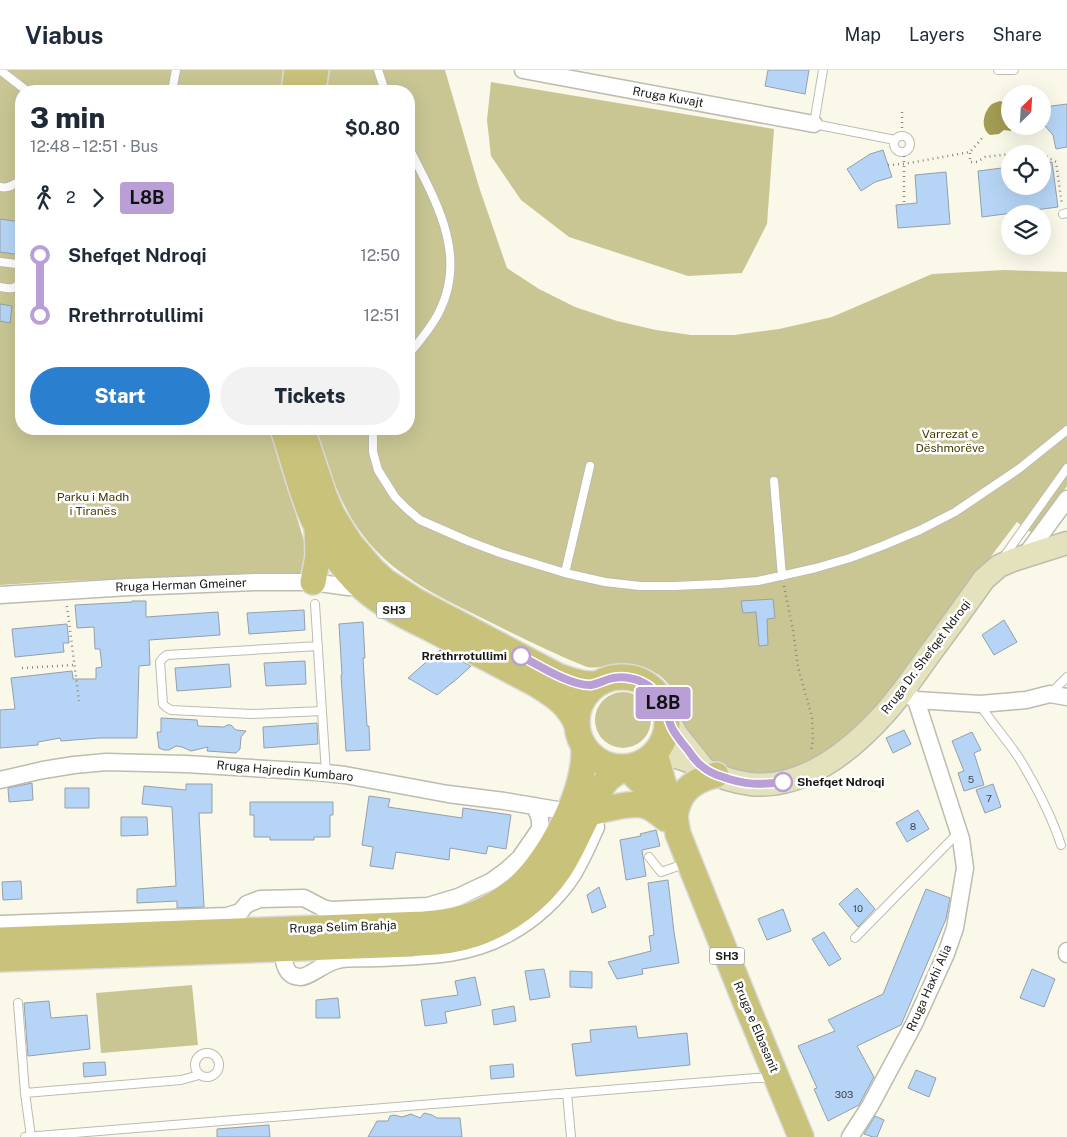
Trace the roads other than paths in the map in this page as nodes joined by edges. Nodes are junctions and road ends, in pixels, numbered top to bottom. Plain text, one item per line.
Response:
1 (0, 70) edge
2 (176, 70) edge
3 (297, 70) edge
4 (316, 70) edge
5 (378, 70) edge
6 (523, 70) edge
7 (823, 70) edge
8 (998, 70) edge
9 (1014, 70) edge
10 (19, 85) edge
11 (173, 85) edge
12 (295, 85) edge
13 (313, 85) edge
14 (383, 85) edge
15 (814, 124) junction
16 (898, 138) junction
17 (415, 161) edge
18 (15, 184) edge
19 (0, 187) edge
20 (0, 262) edge
21 (15, 264) edge
22 (0, 287) edge
23 (15, 288) edge
24 (415, 346) edge
25 (1067, 430) edge
26 (285, 435) edge
27 (304, 435) edge
28 (373, 435) edge
29 (590, 466) dead end
30 (1067, 468) edge
31 (774, 481) dead end
32 (1067, 499) edge
33 (317, 526) junction
34 (1067, 543) edge
35 (1025, 556) junction
36 (999, 566) junction
37 (565, 573) junction
38 (782, 576) junction
39 (362, 587) junction
40 (314, 593) junction
41 (0, 595) edge
42 (318, 646) junction
43 (1067, 677) edge
44 (600, 683) junction
45 (1050, 694) junction
46 (909, 696) junction
47 (1067, 697) edge
48 (980, 704) junction
49 (322, 712) junction
50 (667, 716) junction
51 (580, 736) junction
52 (656, 752) junction
53 (624, 768) junction
54 (709, 770) junction
55 (326, 772) junction
56 (0, 780) edge
57 (534, 806) junction
58 (578, 813) junction
59 (673, 823) junction
60 (958, 832) junction
61 (1061, 845) dead end
62 (649, 857) dead end
63 (688, 862) junction
64 (536, 867) junction
65 (428, 906) junction
66 (0, 924) edge
67 (855, 938) dead end
68 (0, 940) edge
69 (0, 959) edge
70 (284, 961) dead end
71 (18, 1003) dead end
72 (199, 1075) dead end
73 (777, 1078) junction
74 (25, 1092) junction
75 (568, 1093) junction
76 (25, 1137) edge
77 (31, 1137) edge
78 (571, 1137) edge
79 (801, 1137) edge
80 (850, 1137) edge

1 - 10 lane
2 - 11 lane
3 - 12 main road
4 - 13 main road
5 - 14 lane
6 - 15 street, Rruga Kuvajt
7 - 15 lane
8 - 9 lane
15 - 16 lane
16 - 16 lane
17 - 24 lane
18 - 19 lane
20 - 21 lane
22 - 23 lane
25 - 38 lane
26 - 33 main road, SH3
27 - 44 main road, SH3
28 - 37 lane
29 - 37 lane
30 - 36 lane
31 - 38 lane
32 - 35 street
33 - 39 main road, SH3
33 - 40 main road
34 - 35 main road, Rruga Dr. Shefqet Ndroqi
35 - 36 main road, Rruga Dr. Shefqet Ndroqi
36 - 46 main road, Rruga Dr. Shefqet Ndroqi
37 - 38 lane
39 - 40 street, Rruga Herman Gmeiner
39 - 51 main road, SH3
40 - 41 street, Rruga Herman Gmeiner
40 - 42 lane
42 - 49 lane
42 - 49 lane
43 - 45 lane
44 - 50 main road, SH3
44 - 51 main road
45 - 47 street
45 - 48 street
46 - 48 street
46 - 54 main road, Rruga Dr. Shefqet Ndroqi
46 - 60 street, Rruga Haxhi Alia
48 - 61 lane
49 - 55 lane
50 - 52 main road
50 - 54 main road
51 - 53 main road, SH3
51 - 58 main road, Rruga Selim Brahja
52 - 53 main road
52 - 54 main road, Rruga Dr. Shefqet Ndroqi
52 - 59 main road, Rruga e Elbasanit / SH3
53 - 58 main road, Rruga Selim Brahja
53 - 59 main road, Rruga e Elbasanit / SH3
54 - 59 main road
55 - 56 street, Rruga Hajredin Kumbaro
55 - 57 street, Rruga Hajredin Kumbaro
57 - 58 street, Rruga Hajredin Kumbaro
57 - 65 street, Rruga Selim Brahja
58 - 59 main road
58 - 64 main road, Rruga Selim Brahja
58 - 69 main road, Rruga Selim Brahja
58 - 70 street
59 - 63 main road, Rruga e Elbasanit / SH3
60 - 67 lane
60 - 80 street, Rruga Haxhi Alia
62 - 63 lane
63 - 73 main road, Rruga e Elbasanit / SH3
64 - 65 main road
64 - 68 main road, Rruga Selim Brahja
65 - 66 street, Rruga Selim Brahja
71 - 74 lane
72 - 74 lane
73 - 75 lane
73 - 79 main road, Rruga e Elbasanit / SH3
74 - 77 lane
75 - 77 lane
75 - 78 lane
76 - 77 lane

